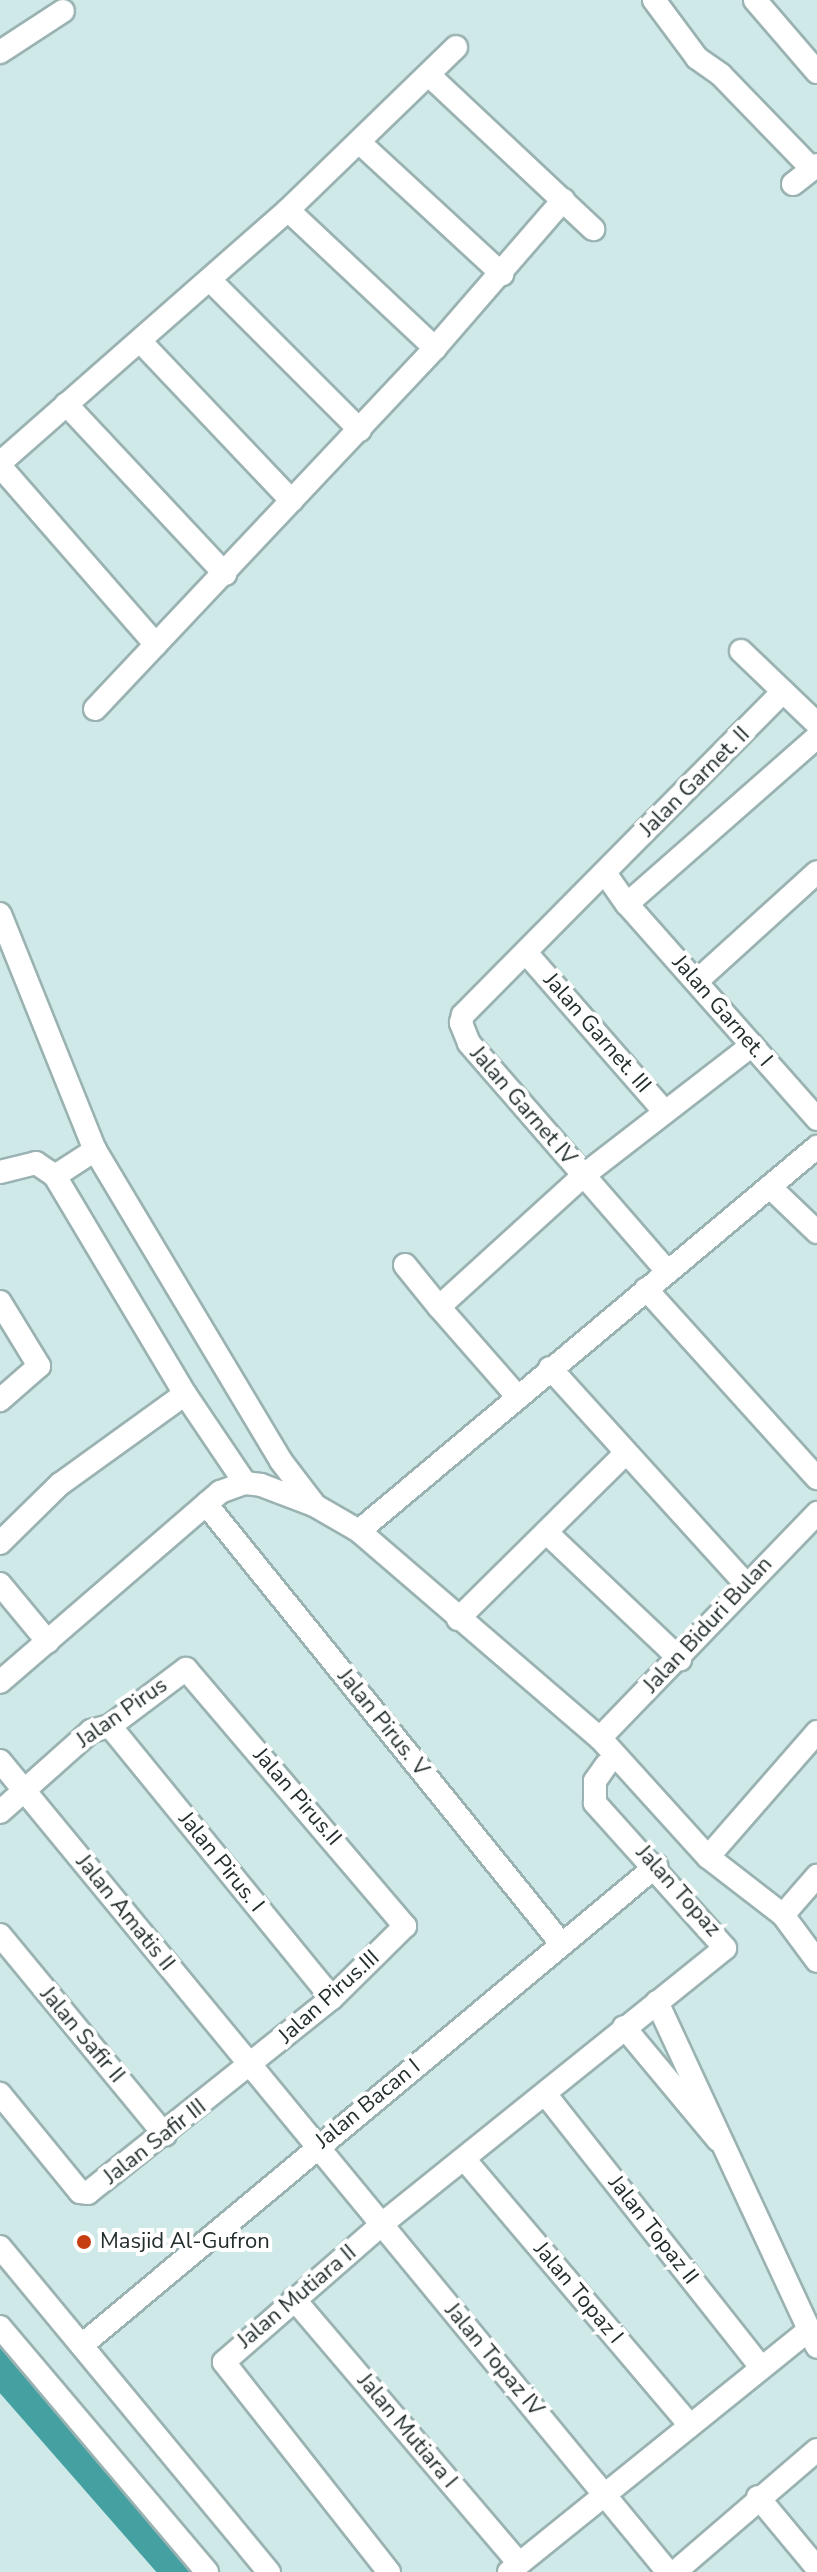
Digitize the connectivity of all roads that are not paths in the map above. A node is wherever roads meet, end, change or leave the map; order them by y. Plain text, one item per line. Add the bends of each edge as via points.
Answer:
1 (654, 0) edge
2 (755, 0) edge
3 (63, 11) dead end
4 (456, 47) dead end
5 (0, 52) edge
6 (817, 72) edge
7 (430, 76) junction
8 (359, 142) junction
9 (814, 167) edge
10 (793, 184) dead end
11 (563, 200) junction
12 (288, 210) junction
13 (593, 229) dead end
14 (502, 274) junction
15 (210, 280) junction
16 (141, 342) junction
17 (435, 348) junction
18 (66, 404) junction
19 (360, 430) junction
20 (0, 465) edge
21 (292, 501) junction
22 (225, 574) junction
23 (156, 645) junction
24 (741, 651) dead end
25 (783, 692) junction
26 (95, 709) dead end
27 (817, 724) edge
28 (817, 737) edge
29 (817, 872) edge
30 (605, 873) junction
31 (627, 904) junction
32 (0, 914) edge
33 (528, 955) junction
34 (697, 981) junction
35 (752, 1045) junction
36 (665, 1112) junction
37 (817, 1119) edge
38 (817, 1147) edge
39 (95, 1150) junction
40 (10, 1168) edge
41 (584, 1175) junction
42 (55, 1176) junction
43 (770, 1187) junction
44 (817, 1232) edge
45 (405, 1265) dead end
46 (667, 1271) junction
47 (646, 1289) junction
48 (0, 1302) edge
49 (439, 1307) junction
50 (550, 1368) junction
51 (185, 1394) junction
52 (517, 1396) junction
53 (0, 1400) edge
54 (626, 1453) junction
55 (817, 1478) edge
56 (245, 1483) junction
57 (206, 1504) junction
58 (314, 1505) junction
59 (817, 1513) edge
60 (359, 1531) junction
61 (546, 1532) junction
62 (0, 1543) edge
63 (0, 1584) edge
64 (746, 1584) junction
65 (458, 1619) junction
66 (48, 1642) junction
67 (680, 1659) junction
68 (186, 1669) joint
69 (0, 1682) edge
70 (110, 1726) junction
71 (817, 1732) edge
72 (606, 1753) junction
73 (0, 1761) edge
74 (25, 1791) junction
75 (0, 1812) edge
76 (708, 1857) junction
77 (656, 1866) junction
78 (817, 1876) edge
79 (783, 1915) junction
80 (405, 1926) joint
81 (0, 1935) edge
82 (560, 1942) junction
83 (817, 1961) edge
84 (332, 1998) junction
85 (657, 2002) junction
86 (624, 2027) junction
87 (251, 2066) junction
88 (0, 2094) edge
89 (546, 2095) junction
90 (165, 2135) junction
91 (719, 2141) junction
92 (317, 2145) junction
93 (465, 2160) junction
94 (382, 2224) junction
95 (0, 2247) edge
96 (294, 2299) junction
97 (0, 2327) edge
98 (813, 2338) edge
99 (82, 2345) junction
100 (760, 2366) junction
101 (690, 2425) junction
102 (817, 2450) edge
103 (605, 2495) junction
104 (758, 2497) junction
105 (514, 2568) edge
106 (817, 2568) edge
107 (207, 2572) edge
108 (269, 2572) edge
109 (389, 2572) edge
110 (668, 2572) edge
111 (675, 2572) edge

1 - 9 street via 697,58
2 - 6 street
3 - 5 street
4 - 7 street
7 - 8 street
7 - 11 street
8 - 12 street
8 - 14 street
9 - 10 street
11 - 13 street
11 - 14 street
12 - 15 street
12 - 17 street
14 - 17 street
15 - 16 street
15 - 19 street
16 - 18 street
16 - 21 street
17 - 19 street
18 - 20 street
18 - 22 street
19 - 21 street
20 - 23 street
21 - 22 street
22 - 23 street
23 - 26 street
24 - 25 street
25 - 27 street
25 - 30 street, Jalan Garnet. II
28 - 31 street
29 - 34 street
30 - 31 street, Jalan Garnet. I
30 - 33 street, Jalan Garnet IV
31 - 34 street, Jalan Garnet. I
32 - 39 street
33 - 36 street, Jalan Garnet. III
33 - 41 street, Jalan Garnet IV via 463,1015 462,1033
34 - 35 street, Jalan Garnet. I
35 - 36 street
35 - 37 street, Jalan Garnet. I
36 - 41 street
38 - 43 street
39 - 42 street
39 - 58 street via 281,1461
40 - 42 street via 36,1163
41 - 46 street, Jalan Garnet IV
41 - 49 street
42 - 51 street
43 - 44 street
43 - 46 street
45 - 49 street
46 - 47 street
47 - 50 street
47 - 55 street
48 - 53 street via 39,1366
49 - 52 street
50 - 52 street
50 - 54 street
51 - 56 street
51 - 62 street via 60,1484
52 - 60 street
54 - 61 street
54 - 64 street
56 - 57 street
56 - 58 street
57 - 66 street
57 - 82 street, Jalan Pirus. V
58 - 60 street
59 - 64 street, Jalan Biduri Bulan
60 - 65 street
61 - 65 street
61 - 67 street
63 - 66 street
64 - 67 street, Jalan Biduri Bulan
65 - 72 street
66 - 69 street
67 - 72 street, Jalan Biduri Bulan
68 - 70 street, Jalan Pirus
68 - 80 street, Jalan Pirus.II
70 - 74 street, Jalan Pirus via 91,1731
70 - 84 street, Jalan Pirus. I
71 - 76 street
72 - 76 street
72 - 77 street, Jalan Topaz via 595,1781 595,1803
73 - 74 street, Jalan Amatis II
74 - 75 street
74 - 87 street, Jalan Amatis II
76 - 79 street
77 - 82 street, Jalan Bacan I
77 - 85 street, Jalan Topaz via 725,1948
78 - 79 street
79 - 83 street
80 - 84 street, Jalan Pirus.III
81 - 90 street, Jalan Safir II
82 - 92 street, Jalan Bacan I
84 - 87 street, Jalan Pirus.III
85 - 86 street, Jalan Topaz
85 - 91 street via 715,2119
86 - 89 street, Jalan Topaz
86 - 91 street
87 - 90 street, Jalan Safir III
87 - 92 street
88 - 90 street, Jalan Safir III via 80,2192 89,2192
89 - 93 street, Jalan Topaz
89 - 100 street, Jalan Topaz II
91 - 98 street
92 - 94 street
92 - 99 street, Jalan Bacan I
93 - 94 street, Jalan Topaz
93 - 101 street, Jalan Topaz I
94 - 96 street, Jalan Mutiara II
94 - 103 street, Jalan Topaz IV
95 - 99 street
96 - 105 street, Jalan Mutiara I
96 - 109 street, Jalan Mutiara II via 227,2356 225,2368
97 - 107 street
98 - 100 street
99 - 108 street
100 - 101 street
101 - 103 street
102 - 104 street
103 - 105 street
103 - 110 street, Jalan Topaz IV
104 - 106 street
104 - 111 street

